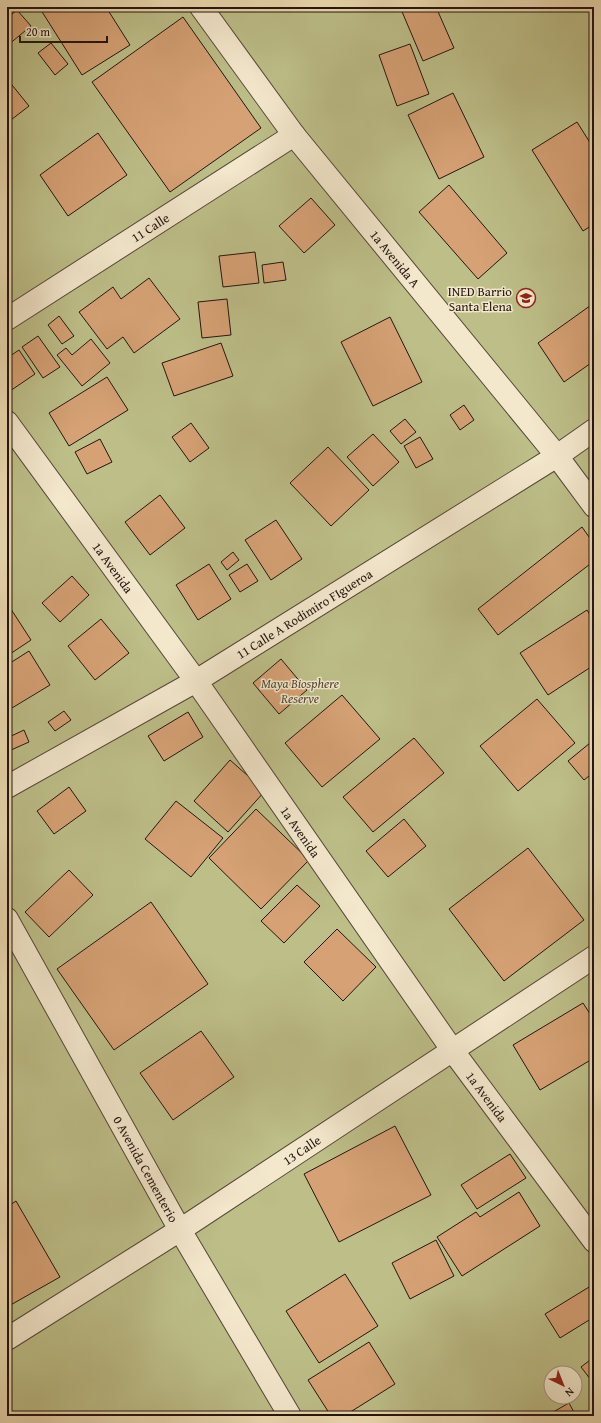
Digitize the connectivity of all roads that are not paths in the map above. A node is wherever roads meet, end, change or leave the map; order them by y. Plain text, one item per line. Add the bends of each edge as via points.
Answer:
1 (201, 7) edge
2 (294, 135) junction
3 (7, 319) edge
4 (7, 422) edge
5 (594, 430) edge
6 (557, 456) junction
7 (594, 506) edge
8 (196, 681) junction
9 (7, 787) edge
10 (7, 919) edge
11 (594, 957) edge
12 (453, 1051) junction
13 (180, 1230) junction
14 (594, 1241) edge
15 (7, 1339) edge
16 (290, 1416) edge

1 - 2 street, 1a Avenida A
2 - 3 street, 11 Calle
2 - 6 street, 1a Avenida A
4 - 8 street, 1a Avenida
5 - 6 street, 11 Calle A Rodimiro FIgueroa
6 - 7 street, 1a Avenida A
6 - 8 street, 11 Calle A Rodimiro FIgueroa
8 - 9 street, 11 Calle A Rodimiro FIgueroa
8 - 12 street, 1a Avenida
10 - 13 street, 0 Avenida Cementerio
11 - 12 street, 13 Calle
12 - 13 street, 13 Calle
12 - 14 street, 1a Avenida
13 - 15 street, 13 Calle
13 - 16 street, 0 Avenida Cementerio

